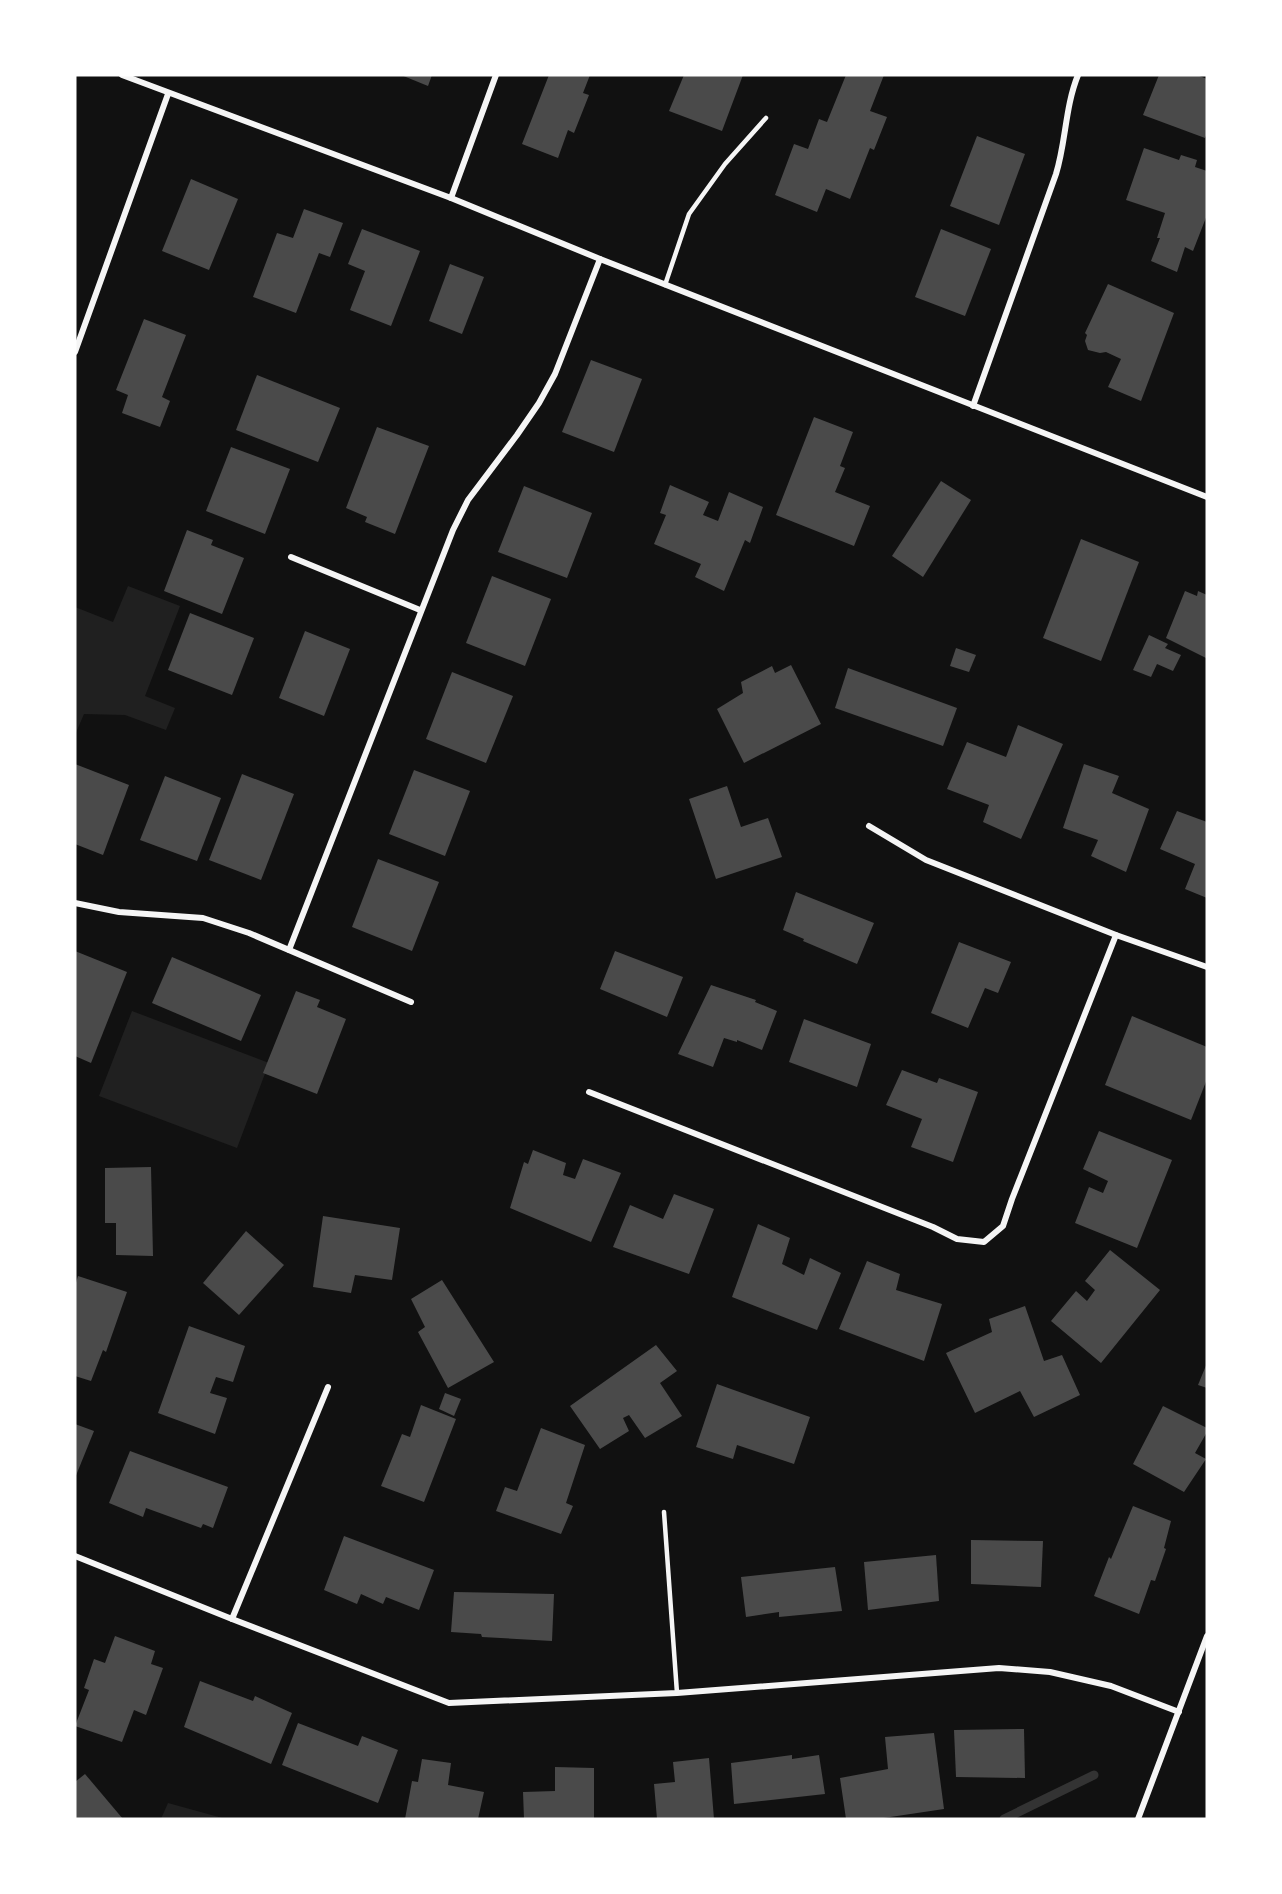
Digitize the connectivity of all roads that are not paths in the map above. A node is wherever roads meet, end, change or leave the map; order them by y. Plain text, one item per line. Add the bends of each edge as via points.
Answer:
1 (122, 75) edge
2 (496, 75) edge
3 (1078, 75) edge
4 (168, 94) junction
5 (766, 118) dead end
6 (451, 198) junction
7 (600, 260) junction
8 (665, 285) junction
9 (75, 352) edge
10 (973, 406) junction
11 (1207, 497) edge
12 (291, 557) dead end
13 (420, 610) junction
14 (869, 826) dead end
15 (75, 903) edge
16 (1116, 935) junction
17 (289, 950) junction
18 (1207, 967) edge
19 (411, 1002) dead end
20 (589, 1092) dead end
21 (328, 1387) dead end
22 (664, 1512) dead end
23 (75, 1556) edge
24 (232, 1619) junction
25 (1207, 1636) edge
26 (677, 1693) junction
27 (1179, 1712) junction
28 (1138, 1819) edge

1 - 4 street
2 - 6 street
3 - 10 street via 1068,106 1056,174
4 - 6 street
4 - 9 street
5 - 8 lane via 725,164 690,214
6 - 7 street
7 - 8 street
7 - 13 street via 555,374 517,435 468,500
8 - 10 street
10 - 11 street
12 - 13 street
13 - 17 street
14 - 16 street via 926,860
15 - 17 street via 119,912 203,918
16 - 18 street
16 - 20 street via 1003,1226 984,1242 957,1239
17 - 19 street
21 - 24 street
22 - 26 lane
23 - 24 street
24 - 26 street via 449,1702
25 - 27 street
26 - 27 street via 999,1668 1050,1672 1111,1686
27 - 28 street

